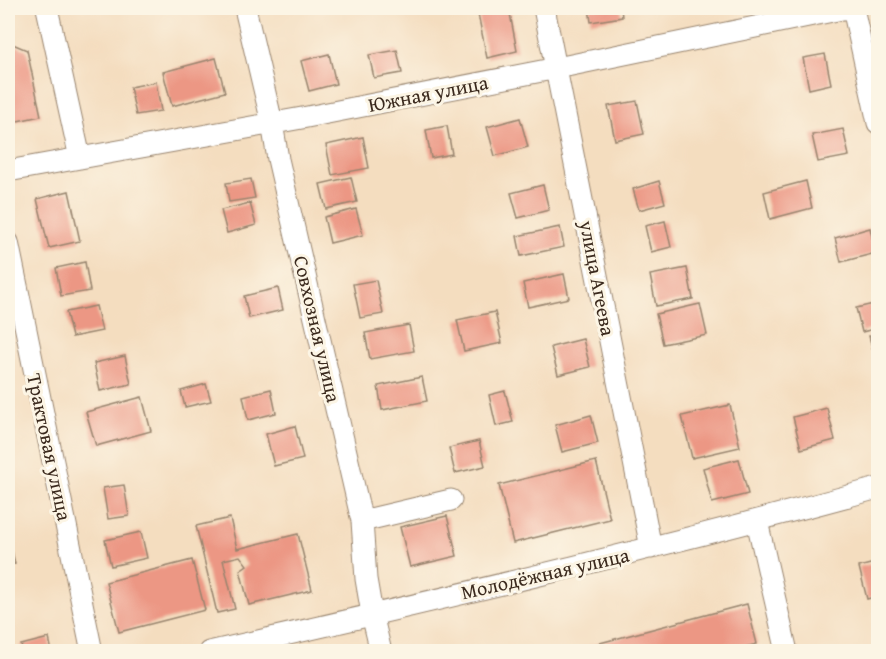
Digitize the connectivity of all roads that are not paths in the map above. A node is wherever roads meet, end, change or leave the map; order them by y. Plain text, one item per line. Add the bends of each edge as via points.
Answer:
1 (47, 8) edge
2 (245, 8) edge
3 (544, 8) edge
4 (847, 8) edge
5 (853, 8) edge
6 (557, 68) junction
7 (272, 123) junction
8 (879, 123) edge
9 (80, 158) junction
10 (8, 171) edge
11 (8, 242) edge
12 (879, 488) edge
13 (451, 500) dead end
14 (362, 521) junction
15 (758, 521) junction
16 (651, 548) junction
17 (372, 614) junction
18 (92, 651) edge
19 (209, 651) edge
20 (381, 651) edge
21 (788, 651) edge

1 - 9 street
2 - 7 street, Совхозная улица
3 - 6 street, улица Агеева
4 - 6 street, Южная улица
5 - 8 street
6 - 7 street, Южная улица
6 - 16 street, улица Агеева
7 - 9 street, Южная улица
7 - 14 street, Совхозная улица
9 - 10 street, Южная улица
11 - 18 street, Трактовая улица
12 - 15 street, Молодёжная улица
13 - 14 street
14 - 17 street, Совхозная улица
15 - 16 street, Молодёжная улица
15 - 21 street
16 - 17 street, Молодёжная улица
17 - 19 street, Молодёжная улица
17 - 20 street, Совхозная улица

